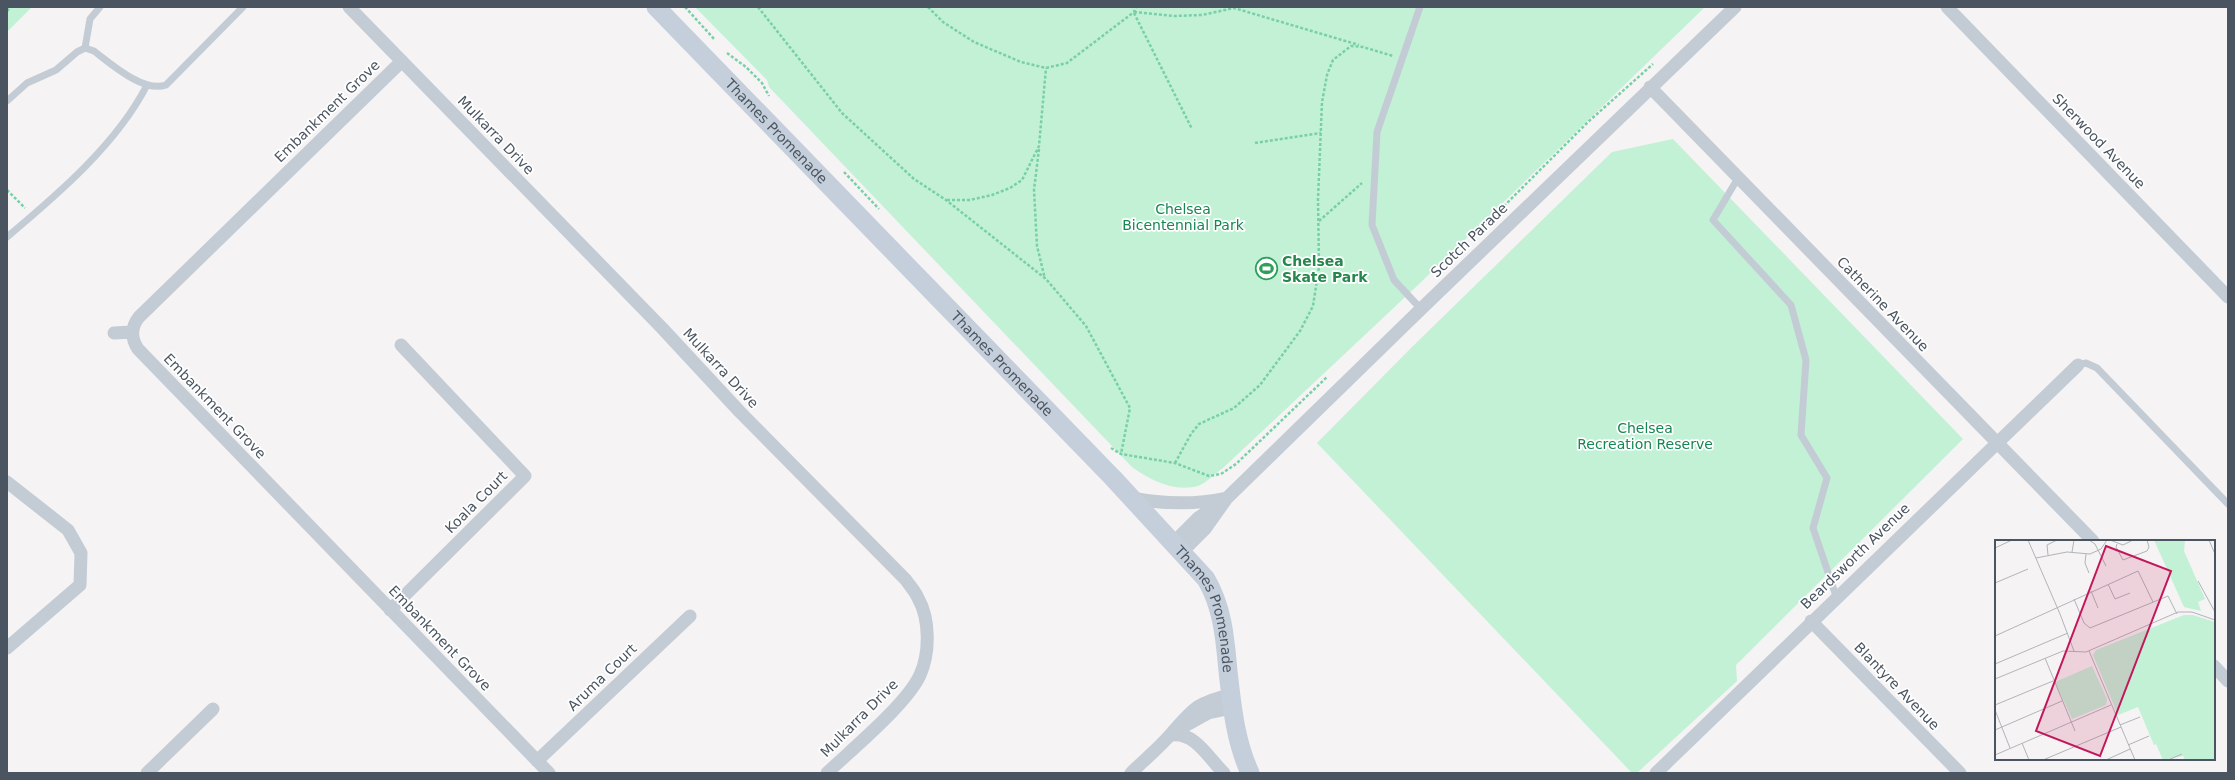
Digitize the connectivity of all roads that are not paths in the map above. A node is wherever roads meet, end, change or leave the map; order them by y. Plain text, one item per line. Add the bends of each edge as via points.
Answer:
1 (100, 7) edge
2 (243, 7) edge
3 (349, 7) edge
4 (656, 7) edge
5 (1420, 7) edge
6 (1735, 7) edge
7 (1947, 7) edge
8 (85, 48) junction
9 (402, 61) junction
10 (147, 86) junction
11 (1650, 87) junction
12 (7, 101) edge
13 (1738, 178) junction
14 (7, 237) edge
15 (2228, 297) edge
16 (1421, 309) junction
17 (132, 332) junction
18 (114, 333) dead end
19 (401, 345) dead end
20 (2078, 365) joint
21 (1996, 444) junction
22 (7, 482) edge
23 (1131, 498) junction
24 (1227, 498) junction
25 (2228, 504) edge
26 (2092, 540) edge
27 (1178, 547) junction
28 (1836, 596) junction
29 (390, 610) junction
30 (690, 616) dead end
31 (1811, 620) junction
32 (7, 648) edge
33 (2215, 667) edge
34 (2228, 681) edge
35 (1231, 701) junction
36 (213, 709) dead end
37 (1171, 734) junction
38 (537, 761) junction
39 (147, 773) edge
40 (549, 773) edge
41 (827, 773) edge
42 (1131, 773) edge
43 (1224, 773) edge
44 (1250, 773) edge
45 (1656, 773) edge
46 (1960, 773) edge

1 - 8 lane via 90,19
2 - 10 lane via 168,83 159,87
3 - 9 street, Mulkarra Drive
4 - 23 main road, Thames Promenade
5 - 16 lane via 1377,132 1372,225 1394,280
6 - 11 street, Scotch Parade
7 - 15 street, Sherwood Avenue
8 - 10 lane via 94,51
8 - 12 lane via 56,70 27,83
9 - 17 street, Embankment Grove via 139,317
9 - 41 street, Mulkarra Drive via 662,328 740,412 906,580 918,598 927,621 926,649 920,675 902,702
10 - 14 lane via 122,126 87,164
11 - 13 street, Catherine Avenue
11 - 16 street, Scotch Parade
13 - 21 street, Catherine Avenue
13 - 28 lane via 1713,220 1791,306 1806,360 1801,435 1826,478 1813,528
16 - 24 street, Scotch Parade
17 - 18 street
17 - 29 street, Embankment Grove via 138,350
19 - 29 street, Koala Court via 525,476
20 - 21 street, Beardsworth Avenue
20 - 25 lane via 2086,363 2097,368
21 - 26 street, Catherine Avenue
21 - 28 street, Beardsworth Avenue
22 - 32 street via 68,530 81,553 80,585
23 - 24 street via 1172,503 1201,503
23 - 27 main road, Thames Promenade
24 - 27 street, Scotch Parade via 1198,518
27 - 35 main road, Thames Promenade via 1206,579 1219,607 1224,627
28 - 31 street, Beardsworth Avenue
29 - 38 street, Embankment Grove
30 - 38 street, Aruma Court
31 - 45 street, Beardsworth Avenue
31 - 46 street, Blantyre Avenue
33 - 34 street
35 - 37 street via 1210,700 1194,708
35 - 44 main road, Thames Promenade via 1238,742
36 - 39 street
37 - 42 street
37 - 43 street via 1194,741
38 - 40 street, Embankment Grove

